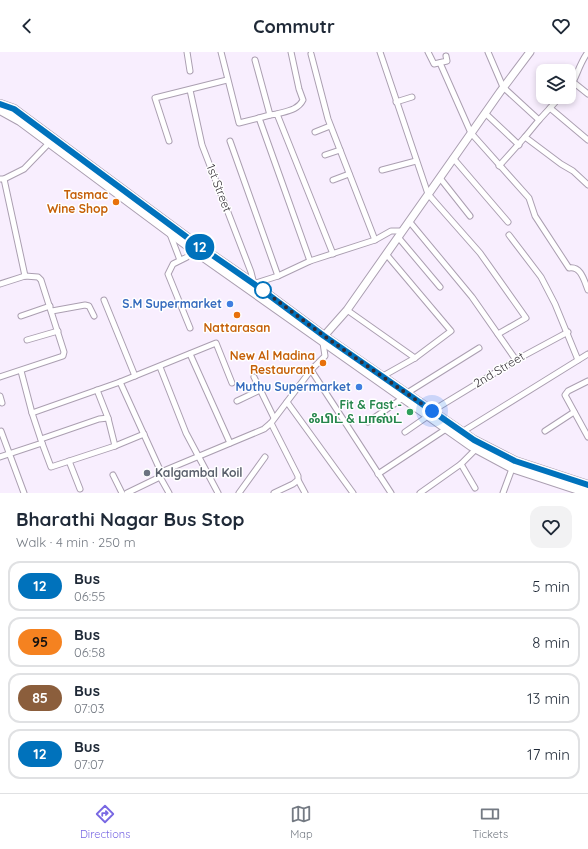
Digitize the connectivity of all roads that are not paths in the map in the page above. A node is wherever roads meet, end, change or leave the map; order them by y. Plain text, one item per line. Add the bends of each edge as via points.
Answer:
1 (187, 52) edge
2 (221, 52) edge
3 (291, 52) edge
4 (380, 52) edge
5 (428, 52) edge
6 (488, 52) edge
7 (530, 52) edge
8 (588, 52) edge
9 (310, 54) dead end
10 (446, 56) dead end
11 (586, 59) edge
12 (255, 60) dead end
13 (440, 63) junction
14 (190, 71) dead end
15 (576, 76) edge
16 (227, 80) junction
17 (576, 84) edge
18 (503, 87) junction
19 (190, 90) junction
20 (588, 94) edge
21 (412, 97) dead end
22 (396, 102) junction
23 (0, 104) edge
24 (554, 104) edge
25 (550, 108) junction
26 (0, 110) edge
27 (485, 113) junction
28 (277, 114) junction
29 (270, 115) junction
30 (259, 118) junction
31 (540, 120) junction
32 (330, 126) junction
33 (315, 132) dead end
34 (470, 133) junction
35 (525, 137) junction
36 (588, 140) edge
37 (51, 141) junction
38 (169, 141) dead end
39 (230, 141) dead end
40 (519, 145) junction
41 (340, 150) junction
42 (325, 155) dead end
43 (453, 158) junction
44 (416, 161) junction
45 (499, 166) junction
46 (382, 170) dead end
47 (349, 174) junction
48 (440, 178) junction
49 (2, 179) edge
50 (333, 180) dead end
51 (588, 185) edge
52 (428, 194) junction
53 (470, 216) dead end
54 (409, 221) junction
55 (508, 222) dead end
56 (170, 233) junction
57 (400, 234) junction
58 (509, 235) dead end
59 (375, 240) junction
60 (192, 249) junction
61 (333, 254) junction
62 (386, 254) junction
63 (180, 260) junction
64 (310, 261) junction
65 (25, 276) junction
66 (278, 276) junction
67 (0, 284) edge
68 (252, 287) junction
69 (440, 287) dead end
70 (588, 290) edge
71 (104, 300) dead end
72 (51, 309) junction
73 (347, 310) junction
74 (21, 316) dead end
75 (94, 316) dead end
76 (190, 328) dead end
77 (58, 331) junction
78 (568, 332) junction
79 (498, 334) junction
80 (324, 339) junction
81 (28, 340) dead end
82 (479, 348) dead end
83 (190, 354) junction
84 (588, 354) edge
85 (415, 358) junction
86 (516, 360) junction
87 (578, 360) junction
88 (160, 367) junction
89 (311, 370) junction
90 (21, 371) junction
91 (135, 376) junction
92 (383, 376) junction
93 (0, 377) edge
94 (254, 377) dead end
95 (588, 381) edge
96 (120, 382) junction
97 (232, 383) dead end
98 (97, 390) junction
99 (260, 390) junction
100 (405, 395) junction
101 (0, 396) edge
102 (237, 400) dead end
103 (287, 402) junction
104 (2, 403) dead end
105 (574, 412) junction
106 (32, 413) junction
107 (430, 413) junction
108 (108, 418) junction
109 (273, 420) junction
110 (368, 422) dead end
111 (446, 428) junction
112 (1, 431) dead end
113 (545, 431) dead end
114 (405, 432) dead end
115 (462, 432) junction
116 (144, 434) junction
117 (588, 437) edge
118 (42, 441) junction
119 (230, 443) junction
120 (115, 446) junction
121 (476, 449) junction
122 (9, 453) junction
123 (0, 456) edge
124 (199, 456) junction
125 (265, 458) dead end
126 (69, 461) junction
127 (460, 464) junction
128 (514, 465) junction
129 (161, 474) junction
130 (378, 474) junction
131 (113, 475) dead end
132 (298, 480) junction
133 (588, 485) edge
134 (475, 488) dead end
135 (80, 489) dead end
136 (24, 493) edge
137 (122, 493) edge
138 (127, 493) edge
139 (169, 493) edge
140 (218, 493) edge
141 (239, 493) edge
142 (274, 493) edge
143 (305, 493) edge
144 (354, 493) edge
145 (391, 493) edge
146 (420, 493) edge
147 (503, 493) edge
148 (588, 493) edge

1 - 14 street
2 - 16 street
3 - 28 street via 303,100 297,108
4 - 22 street
5 - 13 street via 432,63
6 - 18 street
7 - 18 street
8 - 11 street
9 - 32 street
10 - 13 street via 447,61
11 - 15 street
12 - 29 street
13 - 34 street
16 - 19 street
16 - 30 street via 239,123
17 - 20 street
18 - 27 street
18 - 31 street
19 - 38 street via 155,98
19 - 68 street, 1st Street via 202,145 251,272
21 - 22 street
22 - 44 street
23 - 37 main road via 14,109
24 - 25 street
25 - 31 street
25 - 36 street
26 - 37 main road
27 - 34 street
27 - 40 street
28 - 29 street
28 - 61 street
29 - 30 street
30 - 64 street
31 - 35 street
32 - 33 street
32 - 41 street
34 - 43 street
34 - 45 street
35 - 40 street
35 - 51 street via 573,171
37 - 49 street via 24,169
37 - 56 main road
37 - 68 main road
39 - 66 street
40 - 45 street
41 - 42 street
41 - 47 street
43 - 48 street
43 - 55 street
44 - 46 street
44 - 52 street
45 - 70 street via 529,198 532,211 569,268 578,269
47 - 50 street
47 - 59 street
48 - 52 street
48 - 53 street
49 - 65 street
52 - 54 street
52 - 79 street via 480,253 526,318
54 - 57 street
54 - 79 street via 472,297
56 - 60 main road
56 - 63 street
57 - 59 street via 391,231
57 - 62 street
57 - 69 street
58 - 78 street via 541,277
59 - 61 street
60 - 63 street via 187,257
60 - 68 main road
61 - 64 street
62 - 73 street
62 - 85 street via 452,331
63 - 76 street via 173,264 168,274
64 - 66 street
65 - 67 street
65 - 72 street via 38,277 41,280
66 - 68 street
68 - 80 main road
71 - 91 street
72 - 74 street
72 - 75 street via 84,305 89,306
72 - 77 street
73 - 80 street
73 - 85 street
77 - 81 street
77 - 90 street via 63,356
78 - 86 street, 2nd Street
78 - 87 street
79 - 86 street
80 - 89 street via 325,356
80 - 92 main road
80 - 100 main road
82 - 100 street
83 - 88 street
83 - 97 street via 216,343
83 - 119 street
84 - 87 street
85 - 92 street
86 - 107 street, 2nd Street
87 - 115 street
88 - 91 street
88 - 124 street via 186,433
89 - 103 street
89 - 130 street
90 - 93 street
90 - 106 street
91 - 96 street
92 - 100 main road
94 - 99 street
95 - 105 street via 565,395
96 - 98 street
96 - 116 street
98 - 106 street
98 - 108 street
99 - 102 street
99 - 109 street
100 - 107 main road
100 - 110 street
101 - 104 street
103 - 109 street
103 - 144 street
105 - 113 street
105 - 117 street
106 - 118 street
107 - 111 main road
107 - 114 street, 2nd Street
107 - 115 main road
108 - 118 street via 99,419
108 - 120 street
109 - 119 street via 264,429
109 - 132 street via 297,472
111 - 121 main road
111 - 130 street
112 - 122 street
115 - 128 main road
116 - 120 street
116 - 129 street
118 - 122 street
118 - 126 street via 51,467
119 - 124 street
120 - 126 street
121 - 127 street
121 - 128 main road
122 - 123 street
122 - 136 street
124 - 129 street
124 - 140 street
125 - 141 street
126 - 135 street
127 - 134 street
127 - 146 street
128 - 133 main road
128 - 147 street
128 - 148 main road
129 - 138 street
129 - 139 street
130 - 145 street
131 - 137 street
132 - 142 street
132 - 143 street

